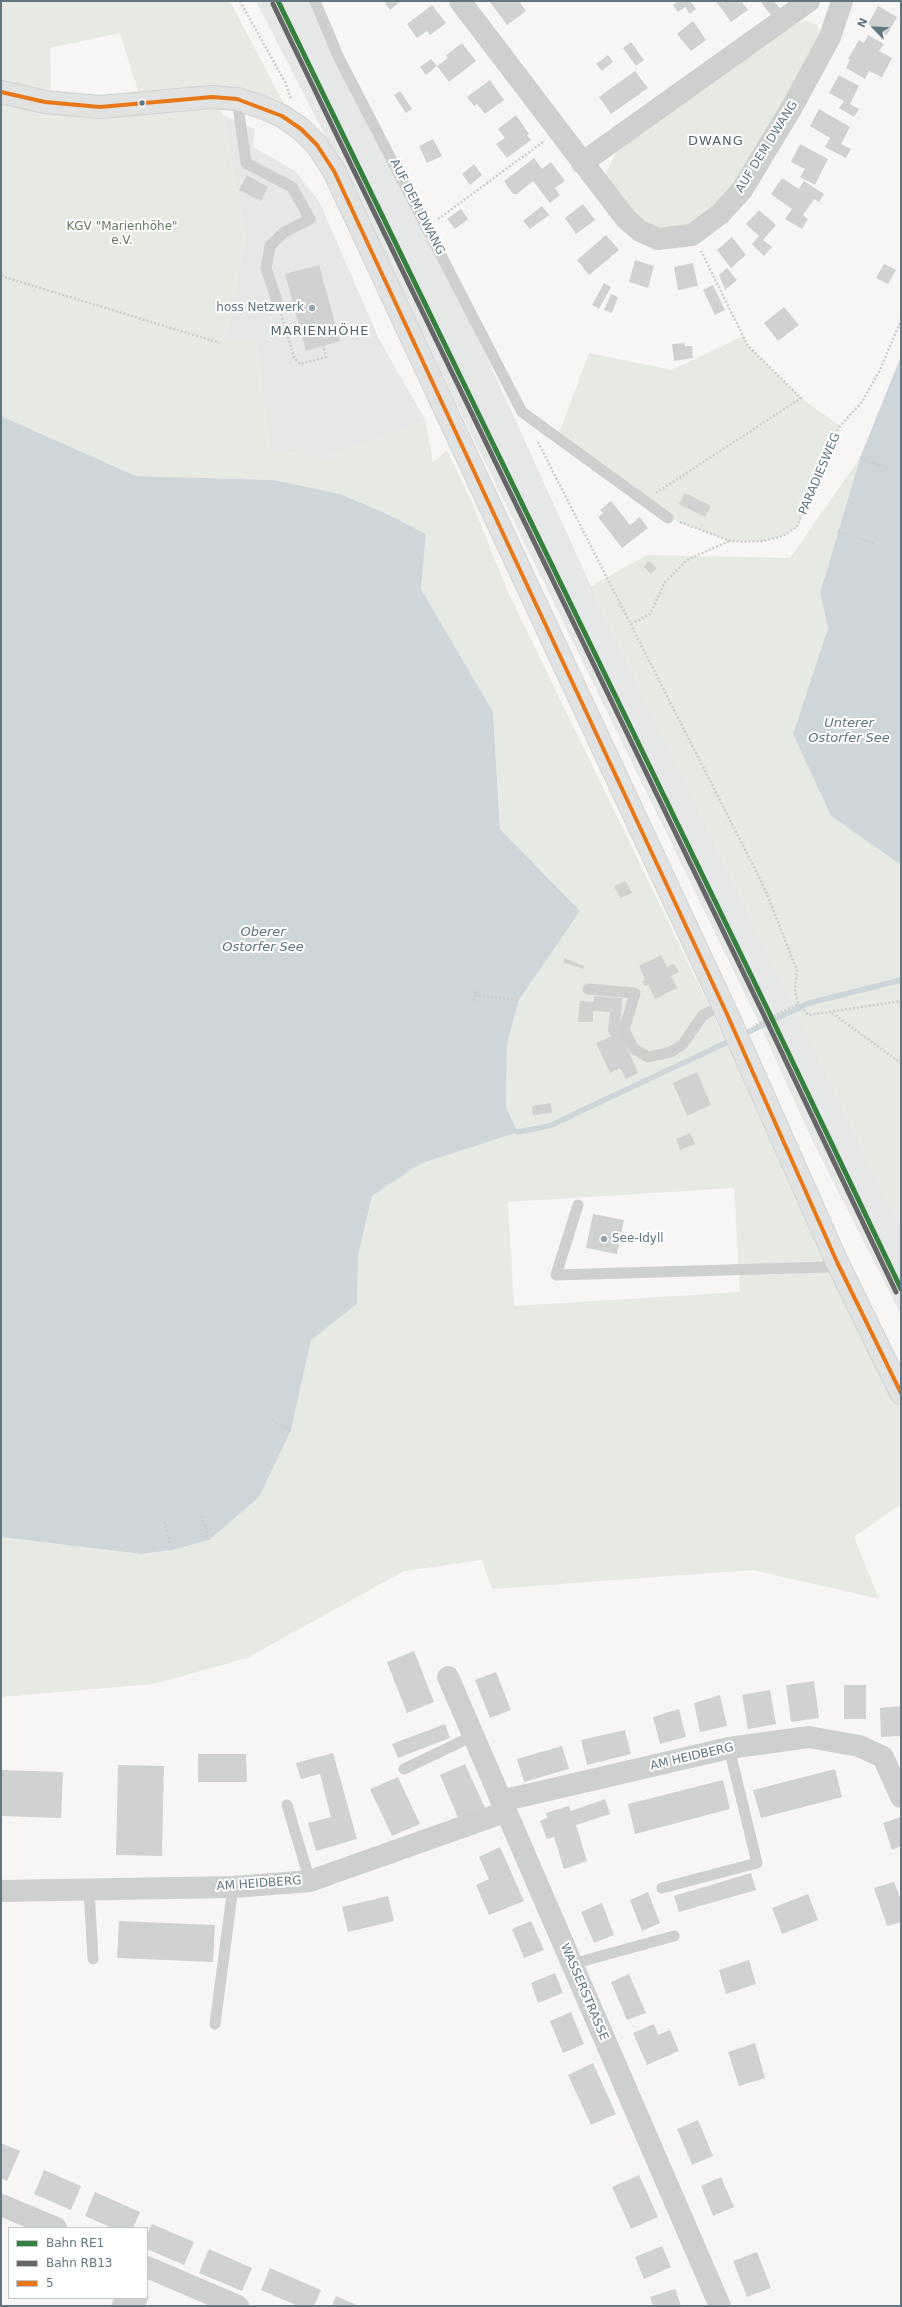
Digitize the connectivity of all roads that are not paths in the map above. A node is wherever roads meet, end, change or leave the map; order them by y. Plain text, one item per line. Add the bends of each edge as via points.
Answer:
1 (315, 1) edge
2 (460, 1) edge
3 (767, 1) edge
4 (809, 1) edge
5 (842, 1) edge
6 (781, 19) junction
7 (1, 92) edge
8 (237, 99) junction
9 (582, 163) junction
10 (277, 301) road end
11 (668, 518) road end
12 (588, 989) dead end
13 (725, 1011) junction
14 (578, 1205) dead end
15 (837, 1262) junction
16 (901, 1393) edge
17 (448, 1677) dead end
18 (473, 1736) junction
19 (729, 1748) junction
20 (404, 1769) dead end
21 (901, 1797) edge
22 (287, 1805) dead end
23 (503, 1807) junction
24 (310, 1881) junction
25 (233, 1887) junction
26 (662, 1888) dead end
27 (89, 1890) junction
28 (1, 1891) edge
29 (674, 1936) dead end
30 (93, 1959) dead end
31 (572, 1964) junction
32 (215, 2024) dead end
33 (1, 2204) edge
34 (54, 2227) edge
35 (148, 2267) edge
36 (238, 2306) edge
37 (720, 2306) edge

1 - 11 lane, AUF DEM DWANG via 340,58 522,412
2 - 9 street
3 - 6 lane
4 - 6 street
5 - 9 street, AUF DEM DWANG via 830,37 742,190 720,214 692,235 658,239 640,231 626,219
6 - 9 street
7 - 8 street via 45,102 100,107 212,97
8 - 10 lane via 246,163 292,187 310,219 283,233 270,246 266,268
8 - 13 street via 282,116 301,129 317,146 334,171
12 - 13 lane via 635,993 624,1030 634,1049 648,1057 671,1052 683,1044 703,1015
13 - 15 street
14 - 15 lane via 556,1275 827,1267
15 - 16 street
17 - 18 street, WASSERSTRASSE
18 - 20 lane
18 - 23 street, WASSERSTRASSE
19 - 21 street, AM HEIDBERG via 809,1737 859,1746 883,1757
19 - 23 street, AM HEIDBERG
19 - 26 lane via 757,1863
22 - 24 lane
23 - 24 street, AM HEIDBERG
23 - 31 street, WASSERSTRASSE
24 - 25 street, AM HEIDBERG
25 - 27 street, AM HEIDBERG
25 - 32 lane
27 - 28 street, AM HEIDBERG
27 - 30 lane
29 - 31 lane
31 - 37 street, WASSERSTRASSE
33 - 34 street
35 - 36 street

